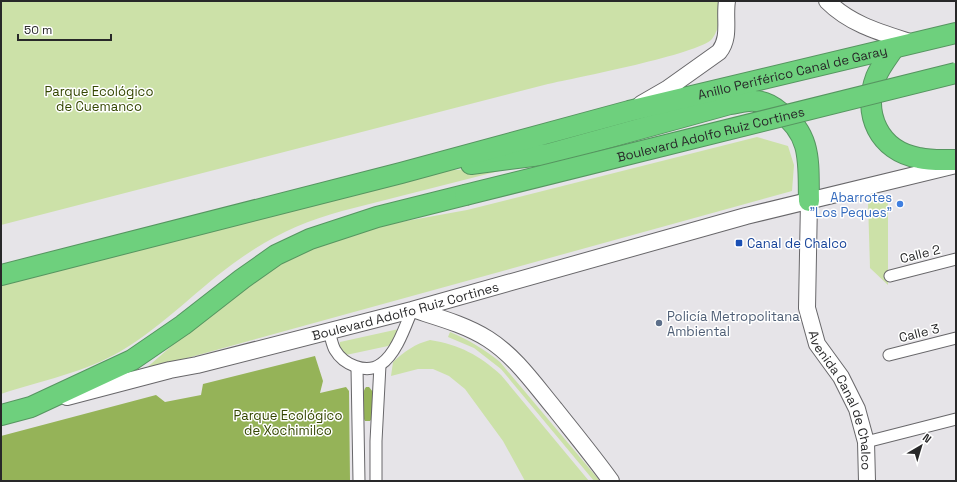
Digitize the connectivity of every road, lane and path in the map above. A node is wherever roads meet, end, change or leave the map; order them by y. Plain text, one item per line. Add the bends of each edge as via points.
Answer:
1 (727, 1) edge
2 (827, 1) edge
3 (956, 33) edge
4 (913, 43) junction
5 (894, 48) junction
6 (956, 74) edge
7 (629, 111) junction
8 (956, 160) edge
9 (956, 165) edge
10 (401, 173) junction
11 (809, 201) junction
12 (956, 259) edge
13 (1, 275) edge
14 (890, 276) dead end
15 (414, 310) junction
16 (329, 332) junction
17 (956, 338) edge
18 (889, 355) dead end
19 (380, 365) junction
20 (357, 368) junction
21 (31, 407) junction
22 (1, 415) edge
23 (956, 419) edge
24 (359, 441) junction
25 (376, 441) junction
26 (866, 442) junction
27 (359, 481) edge
28 (376, 481) edge
29 (611, 481) edge
30 (867, 481) edge

1 - 7 main road via 726,37 719,52 667,89
2 - 4 main road via 852,21
3 - 4 highway, Anillo Periférico Canal de Garay
4 - 5 highway, Anillo Periférico Canal de Garay
5 - 7 highway, Anillo Periférico Canal de Garay
5 - 8 highway via 877,76 872,92 870,108 875,125 885,140 900,151 919,158
6 - 21 highway, Boulevard Adolfo Ruiz Cortines, bridge via 377,217 310,239 276,255 242,278 183,325 132,360
7 - 10 highway
9 - 11 main road
10 - 11 highway via 549,154 730,104 755,101 771,105 790,119 802,136 808,155
10 - 13 highway
11 - 15 main road, Boulevard Adolfo Ruiz Cortines via 739,218
11 - 26 main road, Avenida Canal de Chalco via 807,308 817,344 842,377 857,409
12 - 14 street, Calle 2
15 - 16 main road, Boulevard Adolfo Ruiz Cortines
15 - 19 street via 396,345
15 - 29 main road via 458,324 503,350 538,389
16 - 20 street via 335,350
16 - 21 main road, Boulevard Adolfo Ruiz Cortines
17 - 18 street, Calle 3
19 - 20 street via 368,369
19 - 25 street
20 - 24 street
21 - 22 highway, Boulevard Adolfo Ruiz Cortines
23 - 26 street
24 - 25 street
24 - 27 street
25 - 28 street
26 - 30 main road, Avenida Canal de Chalco

